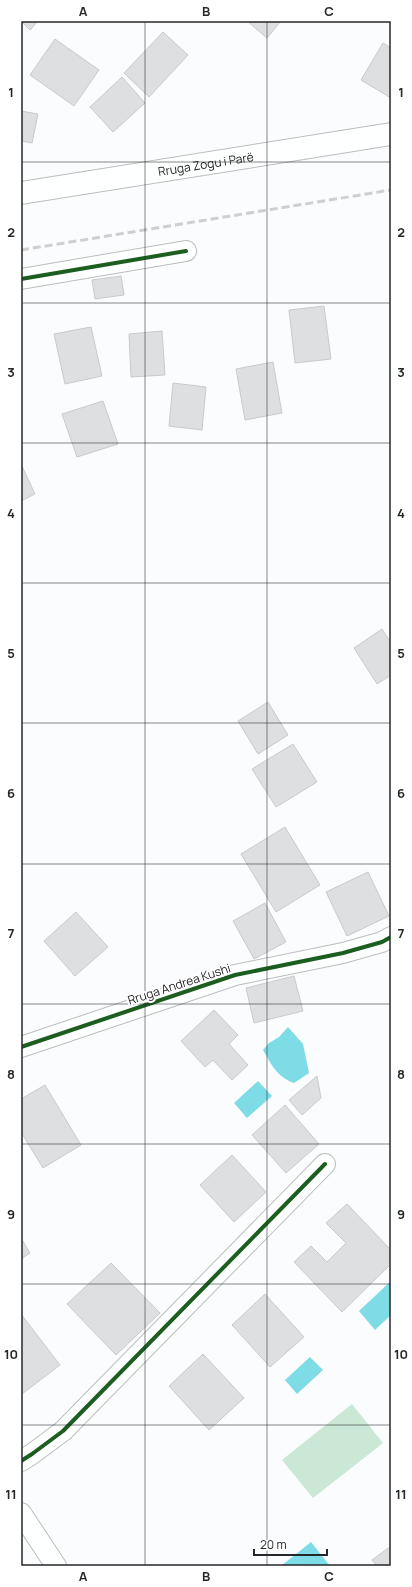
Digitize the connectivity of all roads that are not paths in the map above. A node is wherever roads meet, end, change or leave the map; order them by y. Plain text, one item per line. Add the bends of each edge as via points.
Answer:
1 (391, 134) edge
2 (21, 193) edge
3 (186, 251) dead end
4 (21, 279) edge
5 (391, 937) edge
6 (21, 1047) edge
7 (325, 1164) dead end
8 (21, 1461) edge
9 (21, 1513) edge
10 (56, 1566) edge

1 - 2 main road, Rruga Zogu i Parë
3 - 4 street
5 - 6 street, Rruga Andrea Kushi via 344,953 235,975
7 - 8 street via 62,1431
9 - 10 street

